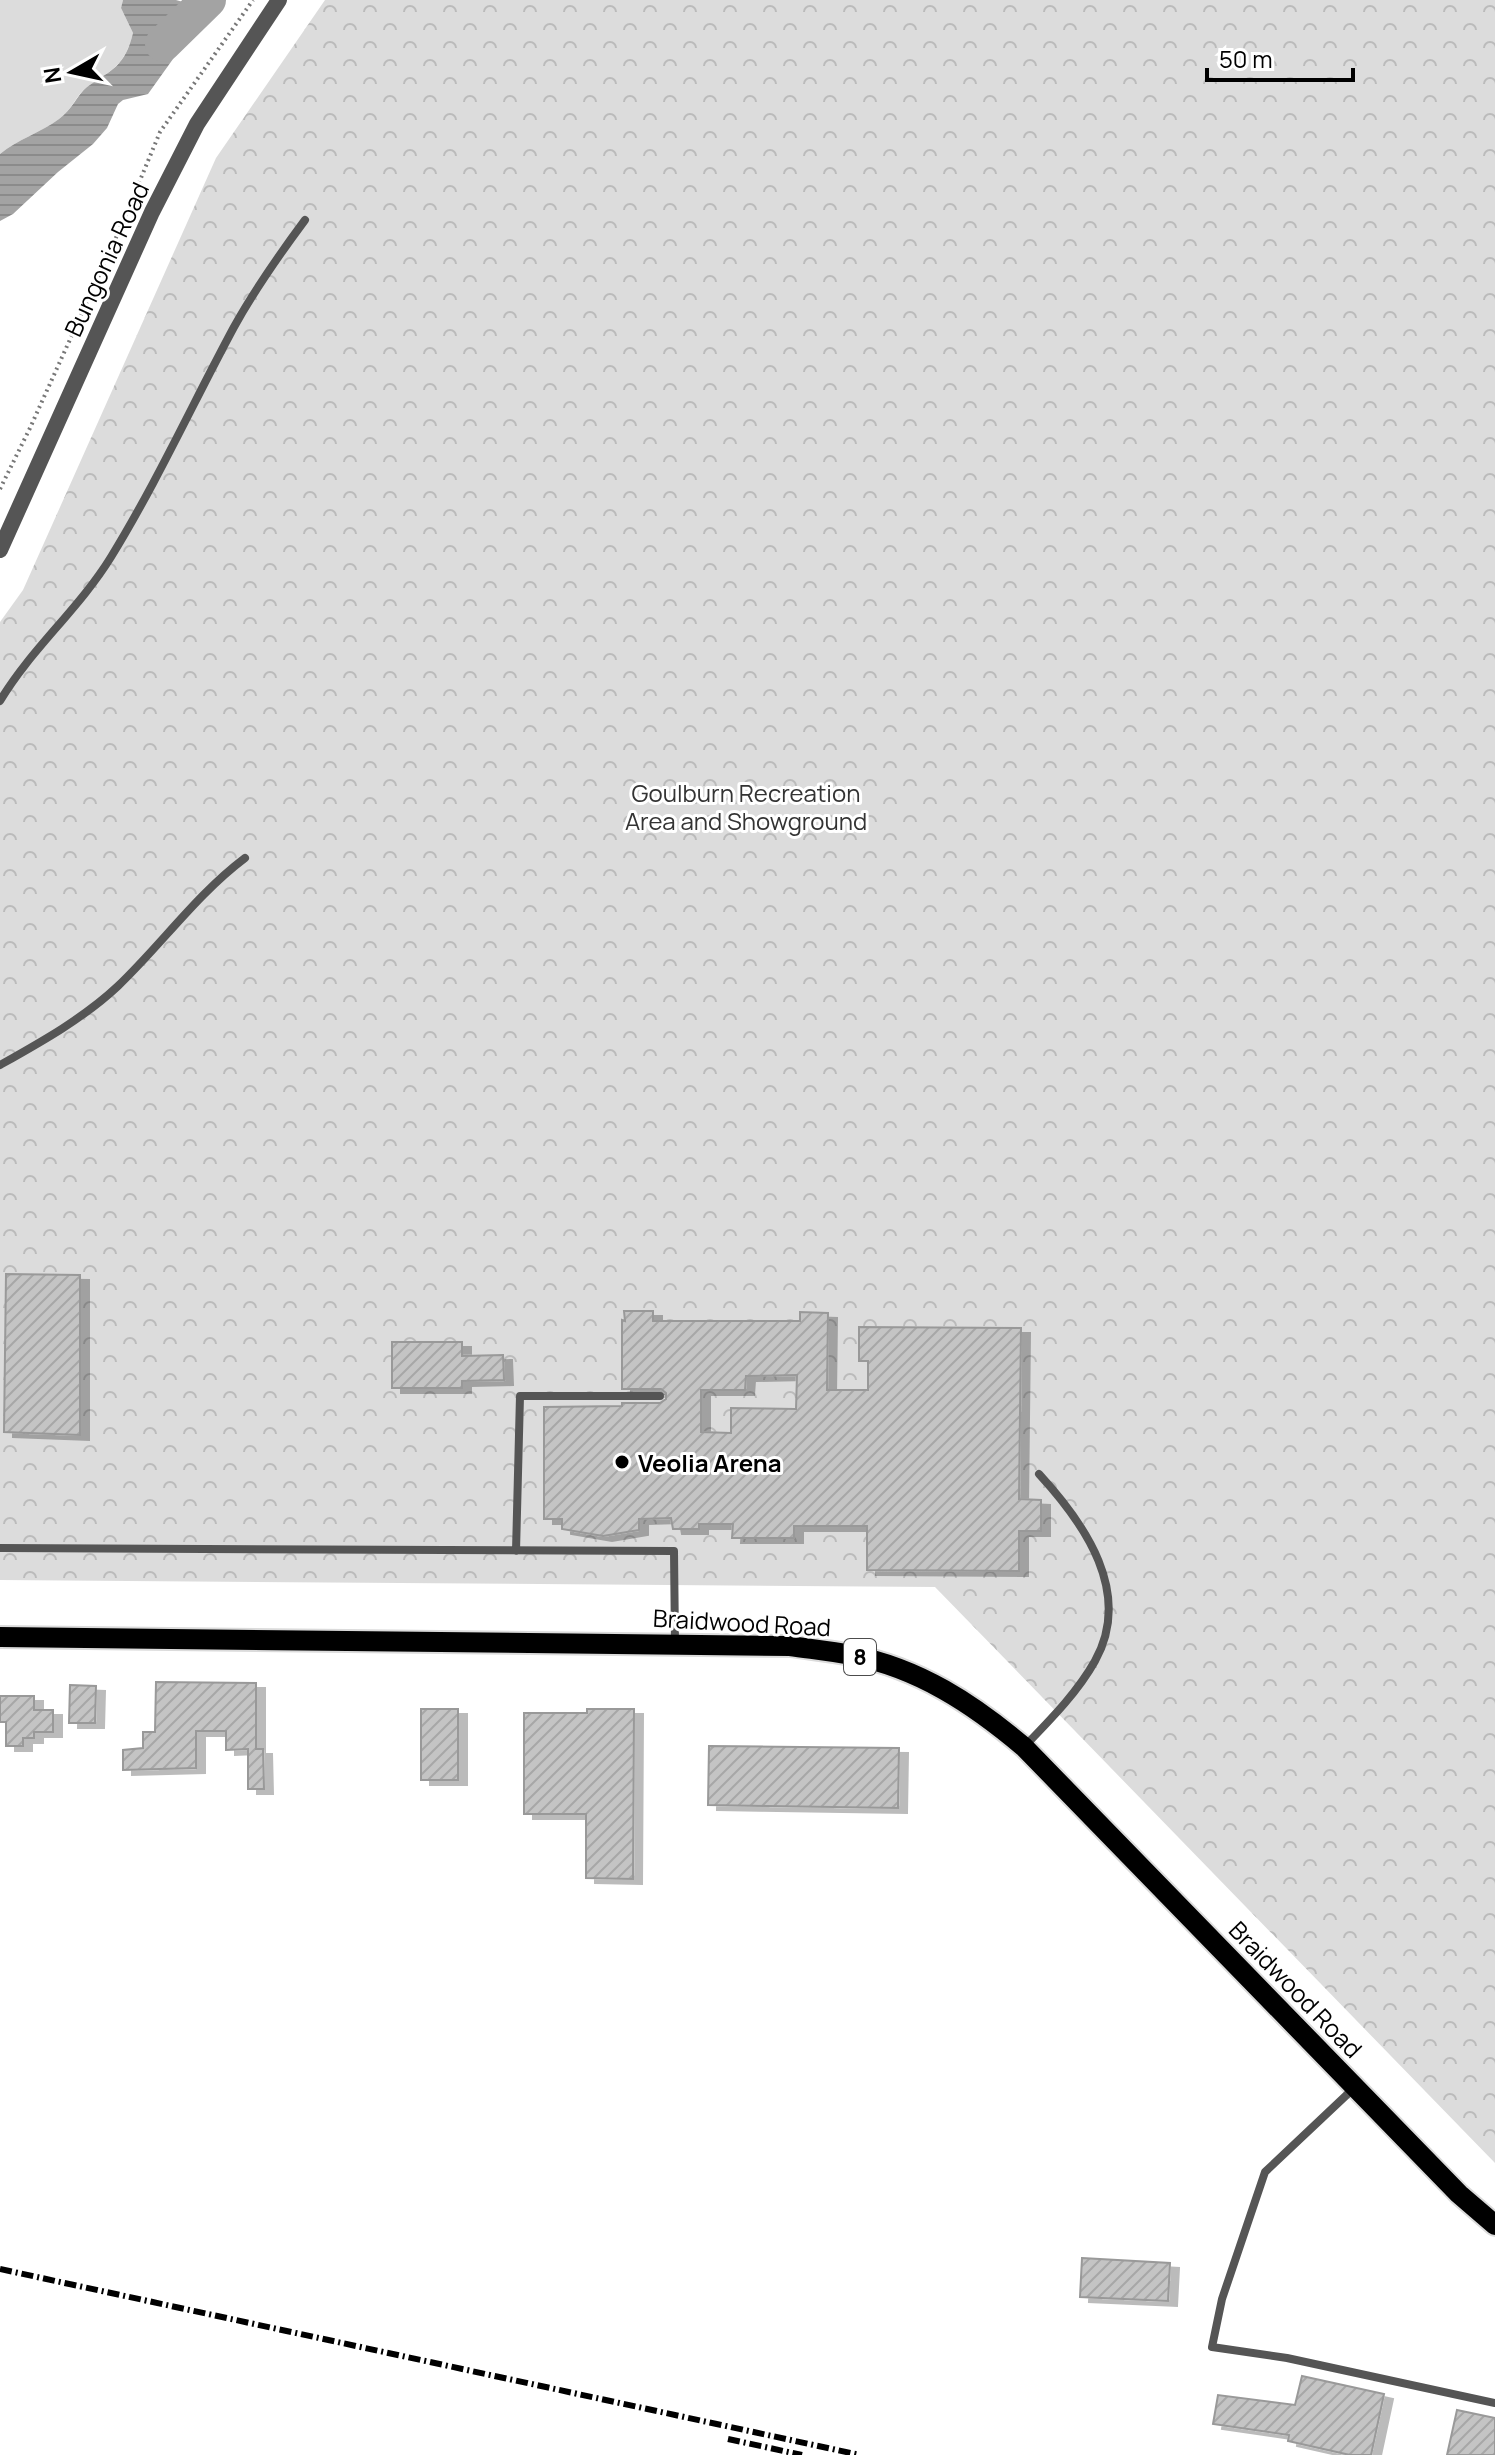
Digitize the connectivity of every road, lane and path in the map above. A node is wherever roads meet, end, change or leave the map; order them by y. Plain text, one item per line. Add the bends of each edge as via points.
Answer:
1 (279, 0) edge
2 (305, 220) dead end
3 (0, 550) edge
4 (0, 701) edge
5 (245, 858) dead end
6 (0, 1065) edge
7 (660, 1396) dead end
8 (1039, 1474) dead end
9 (0, 1548) edge
10 (516, 1551) junction
11 (0, 1637) edge
12 (675, 1643) junction
13 (1024, 1747) junction
14 (1355, 2087) junction
15 (1495, 2225) edge
16 (1495, 2403) edge

1 - 3 street, Bungonia Road via 190,137
2 - 4 lane via 234,326 146,500 108,562
5 - 6 lane via 201,896 115,989
7 - 10 lane via 520,1396
8 - 13 lane via 1099,1559 1110,1611 1095,1661
9 - 10 lane
10 - 12 lane via 674,1551
11 - 12 main road, Braidwood Road / 8
12 - 13 main road, Braidwood Road / 8 via 790,1646 903,1669 985,1714
13 - 14 main road, Braidwood Road / 8
14 - 15 main road, Braidwood Road / 8
14 - 16 lane via 1265,2172 1222,2299 1212,2347

